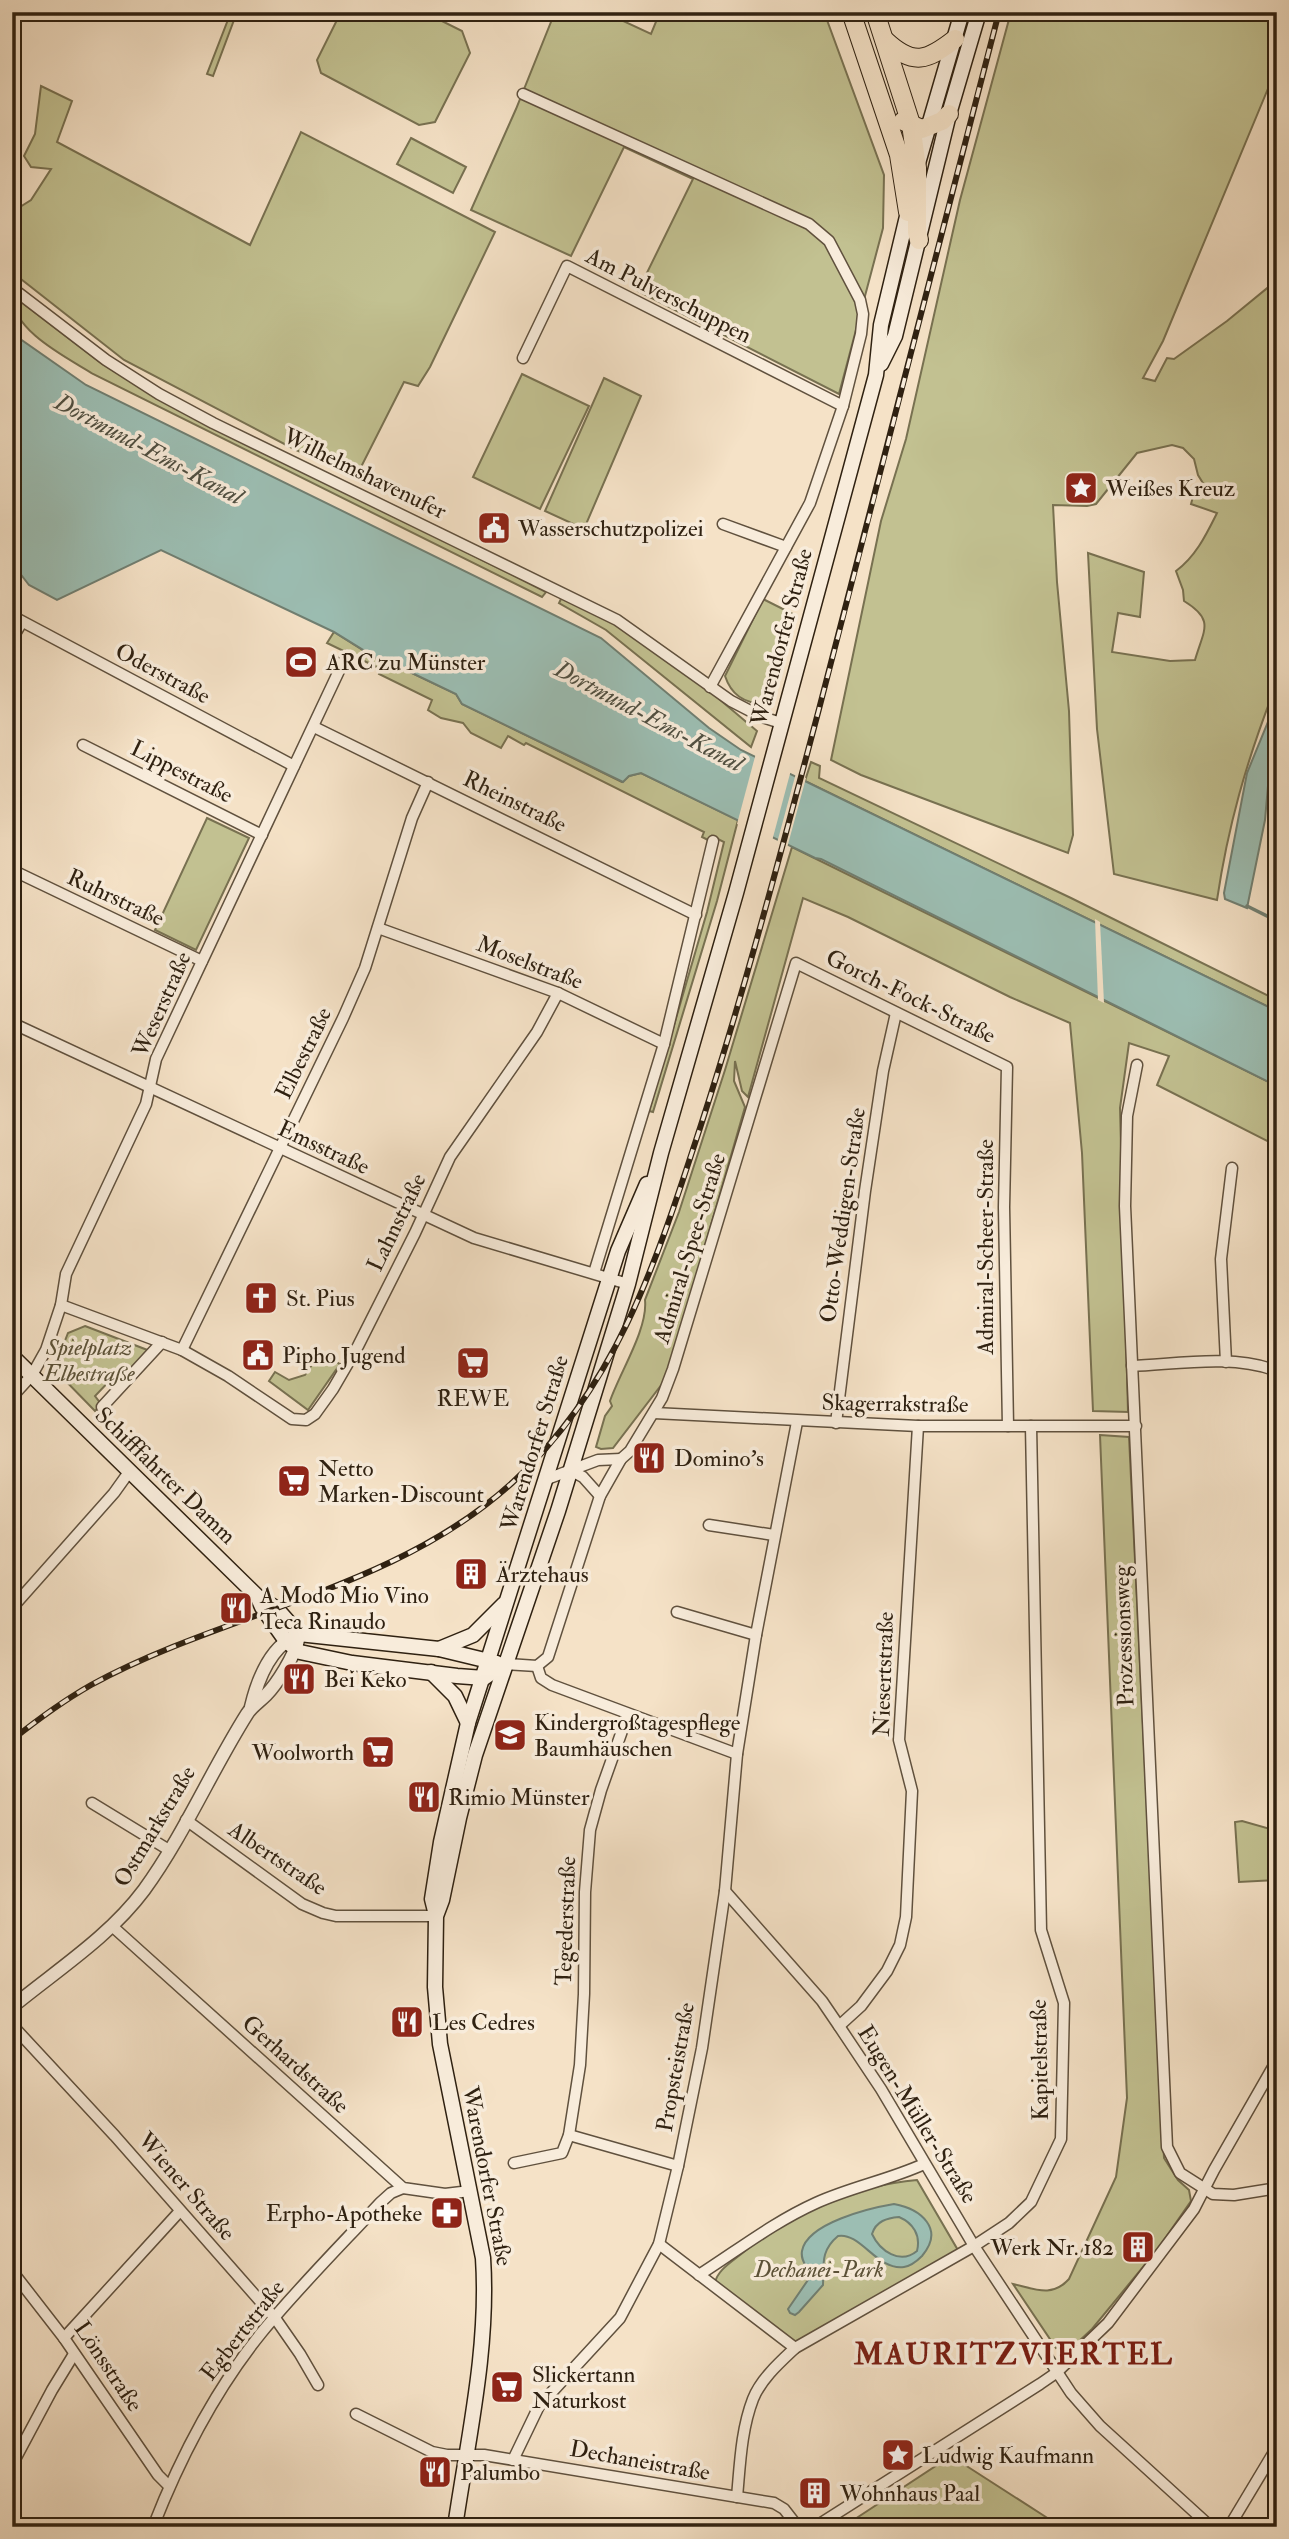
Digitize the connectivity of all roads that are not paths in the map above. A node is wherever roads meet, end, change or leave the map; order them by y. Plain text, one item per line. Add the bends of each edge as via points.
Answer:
1 (851, 12) edge
2 (873, 12) edge
3 (962, 12) edge
4 (979, 12) edge
5 (858, 33) junction
6 (955, 39) junction
7 (884, 40) junction
8 (523, 94) dead end
9 (886, 113) junction
10 (949, 114) junction
11 (911, 124) junction
12 (929, 127) junction
13 (917, 168) junction
14 (908, 212) junction
15 (919, 240) junction
16 (12, 288) edge
17 (523, 358) dead end
18 (876, 375) junction
19 (843, 406) junction
20 (723, 524) dead end
21 (786, 547) junction
22 (17, 619) edge
23 (12, 639) edge
24 (346, 656) dead end
25 (710, 687) junction
26 (781, 723) junction
27 (314, 727) junction
28 (83, 745) dead end
29 (294, 766) junction
30 (428, 782) junction
31 (262, 835) junction
32 (713, 841) dead end
33 (12, 870) edge
34 (696, 915) junction
35 (378, 928) junction
36 (202, 961) junction
37 (796, 963) joint
38 (558, 993) junction
39 (896, 1013) junction
40 (12, 1023) edge
41 (664, 1044) junction
42 (1137, 1065) dead end
43 (1007, 1067) joint
44 (150, 1087) junction
45 (279, 1149) junction
46 (660, 1153) junction
47 (1232, 1168) dead end
48 (423, 1217) junction
49 (594, 1273) junction
50 (609, 1278) junction
51 (628, 1284) junction
52 (61, 1305) junction
53 (162, 1342) junction
54 (182, 1350) junction
55 (12, 1356) edge
56 (1226, 1362) junction
57 (1132, 1366) junction
58 (1277, 1371) edge
59 (32, 1375) junction
60 (12, 1397) edge
61 (103, 1407) dead end
62 (654, 1413) junction
63 (797, 1422) junction
64 (836, 1423) junction
65 (918, 1426) junction
66 (1008, 1426) junction
67 (1031, 1426) junction
68 (1136, 1426) junction
69 (621, 1459) junction
70 (570, 1471) junction
71 (130, 1472) junction
72 (547, 1479) junction
73 (600, 1496) junction
74 (709, 1525) dead end
75 (774, 1535) junction
76 (508, 1600) junction
77 (12, 1608) edge
78 (677, 1612) dead end
79 (756, 1636) junction
80 (294, 1642) junction
81 (439, 1649) junction
82 (489, 1662) junction
83 (506, 1664) junction
84 (537, 1666) junction
85 (431, 1672) junction
86 (484, 1678) junction
87 (628, 1714) junction
88 (468, 1723) junction
89 (737, 1754) junction
90 (92, 1803) dead end
91 (186, 1820) junction
92 (169, 1850) junction
93 (725, 1891) junction
94 (436, 1916) junction
95 (112, 1926) junction
96 (12, 2007) edge
97 (12, 2025) edge
98 (839, 2026) junction
99 (1277, 2060) edge
100 (569, 2135) junction
101 (514, 2163) dead end
102 (924, 2164) junction
103 (678, 2166) junction
104 (403, 2188) junction
105 (1277, 2188) edge
106 (1204, 2190) junction
107 (470, 2191) junction
108 (180, 2211) junction
109 (659, 2244) junction
110 (974, 2246) junction
111 (12, 2271) edge
112 (699, 2274) junction
113 (275, 2318) junction
114 (64, 2338) junction
115 (795, 2348) junction
116 (74, 2354) junction
117 (1056, 2373) junction
118 (318, 2385) dead end
119 (356, 2414) dead end
120 (1277, 2447) edge
121 (466, 2454) junction
122 (513, 2460) junction
123 (12, 2465) edge
124 (169, 2486) junction
125 (737, 2497) junction
126 (153, 2527) edge
127 (455, 2527) edge
128 (798, 2527) edge
129 (816, 2527) edge
130 (1210, 2527) edge
131 (1229, 2527) edge

1 - 5 highway
2 - 5 highway
2 - 7 highway
3 - 6 main road, Warendorfer Straße
4 - 10 main road, Warendorfer Straße
5 - 9 highway
6 - 7 highway via 936,52 914,58 901,55
6 - 12 main road, Warendorfer Straße
7 - 11 highway
8 - 19 street, Warendorfer Straße via 808,224 829,241 863,314
9 - 11 highway
9 - 14 highway via 899,155
10 - 12 highway
10 - 15 main road, Warendorfer Straße
11 - 12 highway
11 - 13 highway
12 - 13 main road, Warendorfer Straße
13 - 14 main road, Warendorfer Straße
13 - 15 highway
14 - 18 main road, Warendorfer Straße via 881,325
15 - 18 main road, Warendorfer Straße via 895,336
16 - 25 street, Wilhelmshavenufer via 159,394 617,620
17 - 19 street, Am Pulverschuppen via 567,266
18 - 26 main road, Warendorfer Straße
19 - 21 street, Warendorfer Straße via 810,503
20 - 21 street, Warendorfer Straße
21 - 25 street, Warendorfer Straße
22 - 23 street
22 - 29 street, Oderstraße
24 - 27 street, Weserstraße
25 - 26 street, Wilhelmshavenufer via 762,718
26 - 46 main road, Warendorfer Straße
27 - 29 street, Weserstraße
27 - 30 street, Rheinstraße
28 - 31 street, Lippestraße
29 - 31 street, Weserstraße
30 - 34 street, Rheinstraße
30 - 35 street, Elbestraße
31 - 36 street, Weserstraße
32 - 34 street
33 - 36 street, Ruhrstraße
34 - 41 street
35 - 38 street, Moselstraße
35 - 45 street, Elbestraße via 343,1018
36 - 44 street, Weserstraße via 156,1059
37 - 39 street, Gorch-Fock-Straße
37 - 62 street, Admiral-Spee-Straße via 673,1369
38 - 41 street, Moselstraße
38 - 48 street, Lahnstraße via 537,1032 450,1157
39 - 43 street, Gorch-Fock-Straße
39 - 64 street, Otto-Weddigen-Straße via 867,1178
40 - 44 street, Emsstraße
41 - 49 street
42 - 57 street, Prozessionsweg via 1126,1116
43 - 66 street, Admiral-Scheer-Straße
44 - 45 street, Emsstraße
44 - 52 street, Weserstraße via 137,1125 69,1266
45 - 48 street, Emsstraße
45 - 54 street, Elbestraße
46 - 50 main road, Warendorfer Straße
46 - 51 main road, Warendorfer Straße
47 - 56 street via 1221,1259
48 - 49 street, Emsstraße via 474,1238
48 - 54 street, Lahnstraße via 345,1370 306,1420 292,1419
49 - 50 street, Emsstraße
50 - 51 street, Emsstraße
50 - 72 main road, Warendorfer Straße
51 - 70 main road, Warendorfer Straße
52 - 53 street
52 - 59 street, Weserstraße
53 - 54 street
53 - 61 street
55 - 59 main road, Schifffahrter Damm
56 - 57 street
56 - 58 street
57 - 68 street, Prozessionsweg
59 - 60 street, Weserstraße
59 - 71 main road, Schifffahrter Damm
62 - 63 street, Skagerrakstraße
62 - 69 street, Admiral-Spee-Straße
63 - 64 street, Skagerrakstraße
63 - 75 street, Propsteistraße
64 - 65 street, Skagerrakstraße
65 - 66 street, Skagerrakstraße
65 - 98 street, Niesertstraße via 899,1740 912,1791 905,1917 900,1945 887,1971
66 - 67 street, Skagerrakstraße
67 - 68 street, Skagerrakstraße
67 - 110 street, Kapitelstraße via 1041,1930 1064,2003 1061,2139 1031,2202
68 - 106 street, Prozessionsweg via 1167,2147 1180,2173
69 - 70 street via 598,1460
69 - 73 street
70 - 72 street
70 - 73 street, Warendorfer Straße via 583,1477
70 - 83 main road, Warendorfer Straße
71 - 77 street
71 - 80 main road, Schifffahrter Damm via 258,1597
72 - 76 main road, Warendorfer Straße
73 - 84 street via 548,1657
74 - 75 street
75 - 79 street, Propsteistraße
76 - 81 main road via 473,1635
76 - 82 main road, Warendorfer Straße
78 - 79 street
79 - 89 street, Propsteistraße
80 - 81 main road
80 - 85 main road via 352,1663
80 - 91 street, Ostmarkstraße via 268,1693 251,1707
81 - 82 main road
82 - 83 main road
82 - 86 main road, Warendorfer Straße
83 - 84 street
83 - 86 main road
83 - 94 main road, Warendorfer Straße via 475,1755
84 - 87 street via 541,1678 552,1685
85 - 86 main road
85 - 88 main road via 455,1696
86 - 88 main road, Warendorfer Straße
87 - 89 street
87 - 100 street, Tegederstraße via 590,1830 580,2065
88 - 94 main road, Warendorfer Straße via 441,1842 432,1899
89 - 93 street, Propsteistraße
90 - 92 street
91 - 92 street, Ostmarkstraße
91 - 94 street, Albertstraße via 294,1899 323,1913
92 - 95 street, Ostmarkstraße
93 - 98 street, Eugen-Müller-Straße
93 - 103 street, Propsteistraße via 702,2048
94 - 107 main road, Warendorfer Straße via 440,2044
95 - 96 street, Ostmarkstraße
95 - 104 street, Gerhardstraße
97 - 108 street, Wiener Straße
98 - 102 street, Eugen-Müller-Straße
99 - 106 street
100 - 101 street via 562,2153
100 - 103 street
102 - 110 street, Eugen-Müller-Straße
102 - 112 street via 792,2214
103 - 109 street, Propsteistraße
104 - 107 street via 445,2194
104 - 113 street, Egbertstraße via 380,2202
105 - 106 street via 1221,2196
106 - 117 street via 1195,2210 1116,2315
107 - 121 main road, Warendorfer Straße via 483,2258 485,2308
108 - 113 street, Wiener Straße
108 - 114 street
109 - 112 street
109 - 122 street, Propsteistraße via 620,2318 539,2406
110 - 115 street, Kapitelstraße
110 - 117 street, Eugen-Müller-Straße
111 - 114 street, Lönsstraße
112 - 115 street
113 - 118 street, Wiener Straße
113 - 124 street, Egbertstraße via 213,2401
114 - 116 street, Lönsstraße
115 - 125 street, Kapitelstraße via 753,2398
116 - 123 street
116 - 124 street, Lönsstraße
117 - 129 street
117 - 130 street, Eugen-Müller-Straße via 1100,2426
119 - 121 street via 432,2452
120 - 131 street
121 - 122 street, Dechaneistraße
121 - 127 main road, Warendorfer Straße
122 - 125 street, Dechaneistraße
124 - 126 street, Egbertstraße
125 - 128 street, Dechaneistraße via 774,2503

